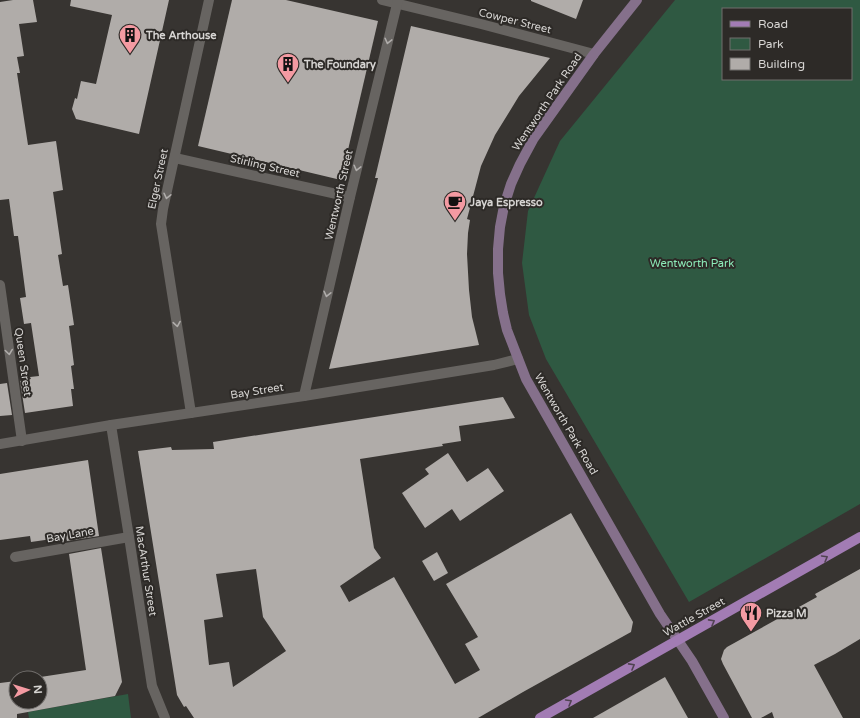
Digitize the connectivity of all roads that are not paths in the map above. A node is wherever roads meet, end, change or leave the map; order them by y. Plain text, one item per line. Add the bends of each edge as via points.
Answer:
1 (209, 0) edge
2 (382, 0) edge
3 (637, 0) edge
4 (397, 2) edge
5 (594, 54) junction
6 (175, 158) junction
7 (350, 197) junction
8 (0, 286) edge
9 (518, 359) junction
10 (304, 396) junction
11 (191, 413) junction
12 (111, 425) junction
13 (22, 441) junction
14 (0, 444) edge
15 (129, 537) junction
16 (860, 538) edge
17 (15, 557) dead end
18 (677, 640) junction
19 (164, 718) edge
20 (540, 718) edge
21 (724, 718) edge

1 - 6 street, Elger Street
2 - 4 street, Cowper Street
3 - 5 street, Wentworth Park Road
4 - 5 street, Cowper Street
4 -> 7 street, Wentworth Street
5 - 9 street, Wentworth Park Road via 534,138 511,184 504,206 498,249 498,273 503,313
6 - 7 street, Stirling Street
6 -> 11 street, Elger Street via 162,224
7 -> 10 street, Wentworth Street
8 -> 13 street, Queen Street
9 - 10 street, Bay Street
9 - 18 street, Wentworth Park Road via 535,396
10 - 11 street, Bay Street
11 - 12 street, Bay Street
12 - 13 street, Bay Street
12 - 15 street, MacArthur Street
13 - 14 street, Bay Street
15 - 17 street, Bay Lane
15 - 19 street, MacArthur Street via 152,686
18 -> 16 main road, Wattle Street
20 -> 18 main road, Wattle Street
18 - 21 street, Wentworth Park Road via 692,661

